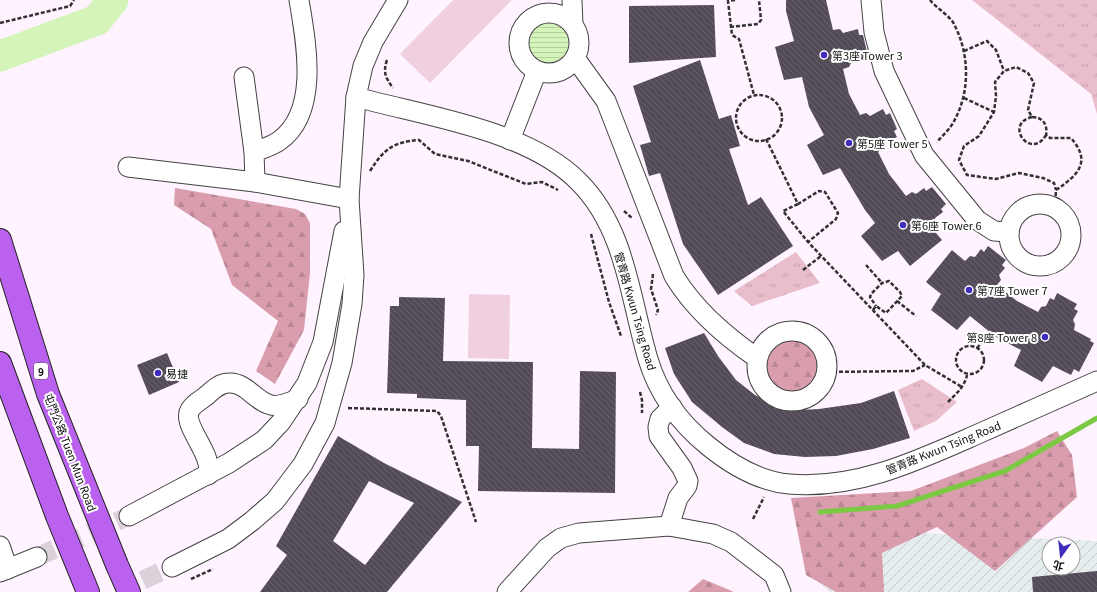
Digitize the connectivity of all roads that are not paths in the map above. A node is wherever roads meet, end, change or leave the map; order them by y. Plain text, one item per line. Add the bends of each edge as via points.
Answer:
1 (299, 0) edge
2 (398, 0) edge
3 (548, 0) edge
4 (572, 0) edge
5 (871, 0) edge
6 (533, 17) junction
7 (573, 25) junction
8 (575, 58) junction
9 (537, 71) junction
10 (244, 77) dead end
11 (356, 97) junction
12 (510, 140) junction
13 (254, 152) junction
14 (128, 167) dead end
15 (255, 182) junction
16 (348, 203) junction
17 (1009, 232) junction
18 (0, 240) edge
19 (757, 358) junction
20 (0, 363) edge
21 (1097, 381) edge
22 (298, 399) junction
23 (672, 407) junction
24 (208, 474) junction
25 (129, 516) tunnel mouth
26 (669, 526) junction
27 (0, 546) edge
28 (37, 557) tunnel mouth
29 (172, 567) tunnel mouth
30 (4, 571) edge
31 (88, 592) edge
32 (129, 592) edge
33 (507, 592) edge
34 (781, 592) edge

1 - 13 street via 304,29 307,94 291,130 279,141
2 - 11 street via 362,66
3 - 6 street
4 - 7 street
5 - 17 street via 874,32 884,71 924,155 977,220 994,231
6 - 7 street via 550,12 559,14
6 - 9 street via 526,23 518,40 523,58
7 - 8 street via 579,38
8 - 9 street via 562,70 550,73
8 - 19 street via 606,101 674,276 691,301 738,345
9 - 12 street
10 - 13 street
11 - 12 street, 管青路 Kwun Tsing Road via 464,125
11 - 16 street
12 - 23 street, 管青路 Kwun Tsing Road via 544,155 565,169 580,182 604,214 622,257 648,360 658,388
13 - 15 street
14 - 15 street
15 - 16 street
16 - 22 street via 323,342 314,369
16 - 29 street via 354,276 349,332 334,394 325,423 314,446 292,480 252,521 228,539
17 - 17 street via 1014,251 1025,262 1040,266 1050,264 1066,252 1071,233 1069,223 1056,199 1046,204 1026,207 1017,213
18 - 32 highway, 屯門公路 Tuen Mun Road / 9 via 48,394
19 - 19 street via 770,338 781,332 805,333 823,349 827,372 816,392 801,400 785,401 770,393 759,380
20 - 31 highway
21 - 23 street, 管青路 Kwun Tsing Road via 898,468 814,484 788,484 733,465 698,438
22 - 24 street via 264,440
22 - 24 street via 270,405 235,383 222,383 190,408 190,423 210,467
23 - 26 street via 660,419 659,436 688,481 678,498
24 - 25 street
26 - 33 street via 579,533 562,538 547,548
26 - 34 street via 713,534 731,542 774,575
27 - 30 street
28 - 30 street

